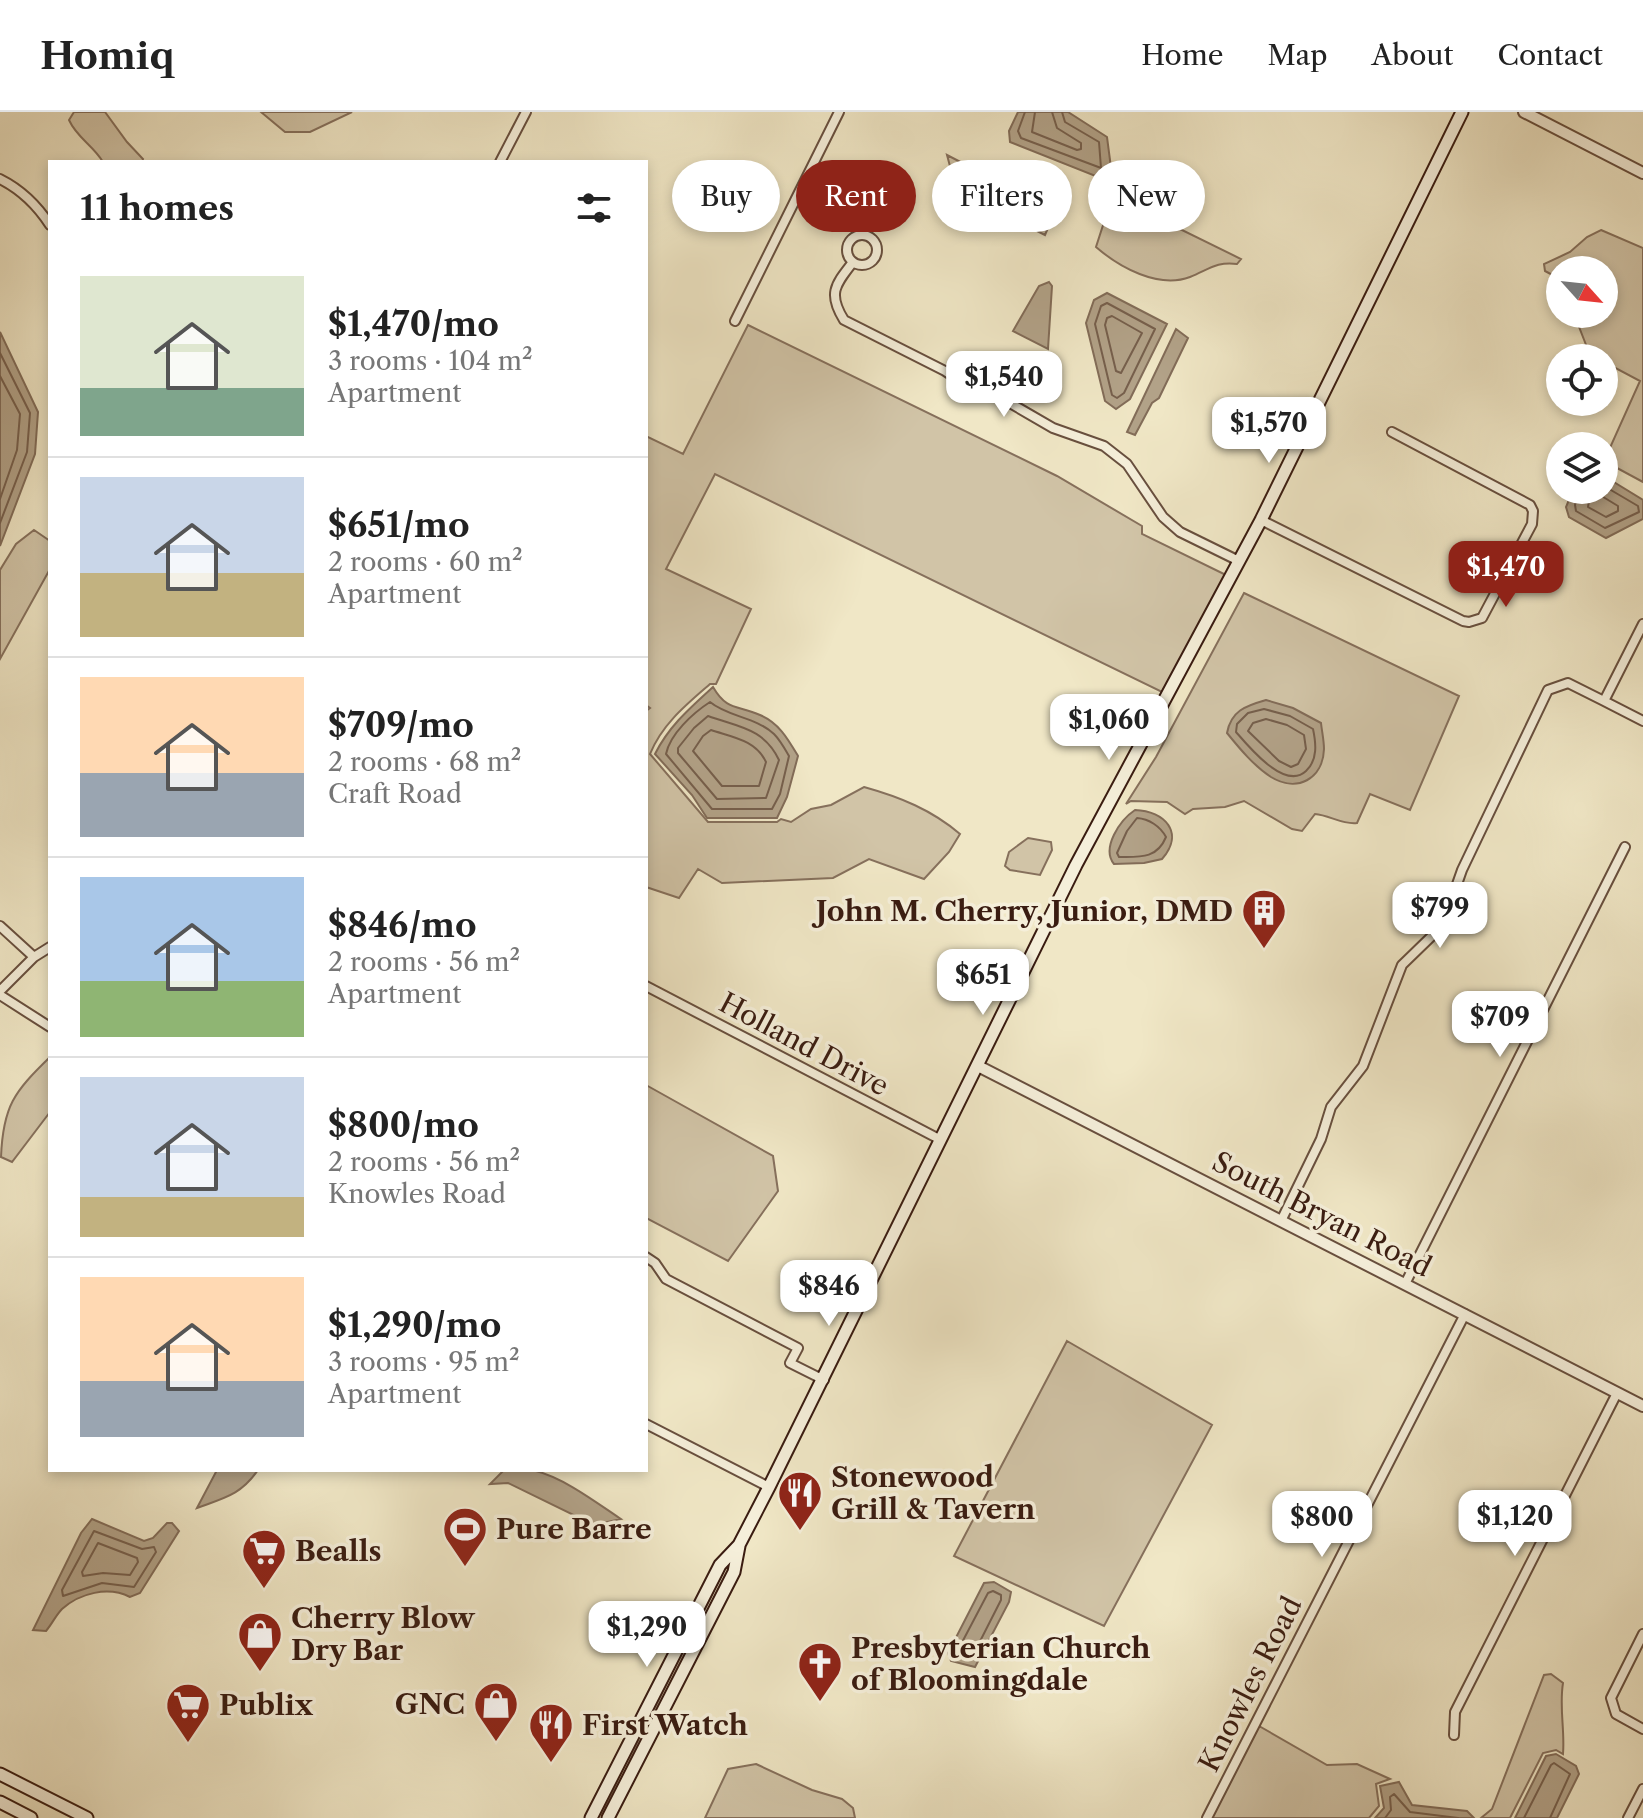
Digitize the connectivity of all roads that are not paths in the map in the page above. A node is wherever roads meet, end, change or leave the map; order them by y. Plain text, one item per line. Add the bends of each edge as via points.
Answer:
1 (526, 112) edge
2 (839, 112) edge
3 (1462, 112) edge
4 (1524, 112) edge
5 (501, 160) edge
6 (1643, 173) edge
7 (0, 179) edge
8 (48, 222) edge
9 (853, 262) dead end
10 (735, 321) dead end
11 (1392, 432) dead end
12 (1261, 520) junction
13 (1239, 561) junction
14 (1643, 624) edge
15 (1604, 701) junction
16 (1643, 721) edge
17 (1625, 847) dead end
18 (0, 926) edge
19 (48, 948) edge
20 (34, 957) junction
21 (648, 987) edge
22 (0, 993) edge
23 (48, 1026) edge
24 (978, 1066) junction
25 (941, 1140) junction
26 (1281, 1221) junction
27 (648, 1258) edge
28 (1405, 1284) junction
29 (1465, 1314) junction
30 (824, 1380) junction
31 (1617, 1393) junction
32 (1643, 1406) edge
33 (648, 1425) edge
34 (769, 1487) junction
35 (739, 1545) junction
36 (1643, 1634) edge
37 (1643, 1729) edge
38 (1454, 1735) dead end
39 (0, 1774) edge
40 (1643, 1789) edge
41 (0, 1802) edge
42 (31, 1818) edge
43 (87, 1818) edge
44 (591, 1818) edge
45 (608, 1818) edge
46 (1207, 1818) edge
47 (1628, 1818) edge

1 - 5 street
2 - 10 street
3 - 12 main road
4 - 6 street
7 - 8 street via 17,188
9 - 13 street via 834,290 835,306 844,320 1053,428 1104,446 1127,464 1163,517 1180,532
11 - 12 street via 1533,511 1532,524 1482,618 1463,621
12 - 13 main road
13 - 24 main road via 1118,782
14 - 15 street
15 - 16 street
15 - 26 street via 1568,683 1548,690 1449,907 1435,933 1402,965 1363,1066 1331,1107
17 - 28 street
18 - 20 street
19 - 20 street
20 - 22 street
21 - 25 street, Holland Drive
22 - 23 street
24 - 25 main road
24 - 26 street, South Bryan Road
25 - 30 main road
26 - 28 street, South Bryan Road
27 - 30 street via 666,1279 798,1348 790,1363
28 - 29 street, South Bryan Road
29 - 31 street, South Bryan Road
29 - 46 street, Knowles Road
30 - 34 main road
31 - 32 street, South Bryan Road
31 - 38 street via 1455,1712
33 - 34 street
34 - 35 main road
35 - 44 main road via 720,1565
35 - 45 main road via 734,1572
36 - 37 street via 1611,1698 1616,1714
39 - 43 main road
40 - 47 street
41 - 42 main road

